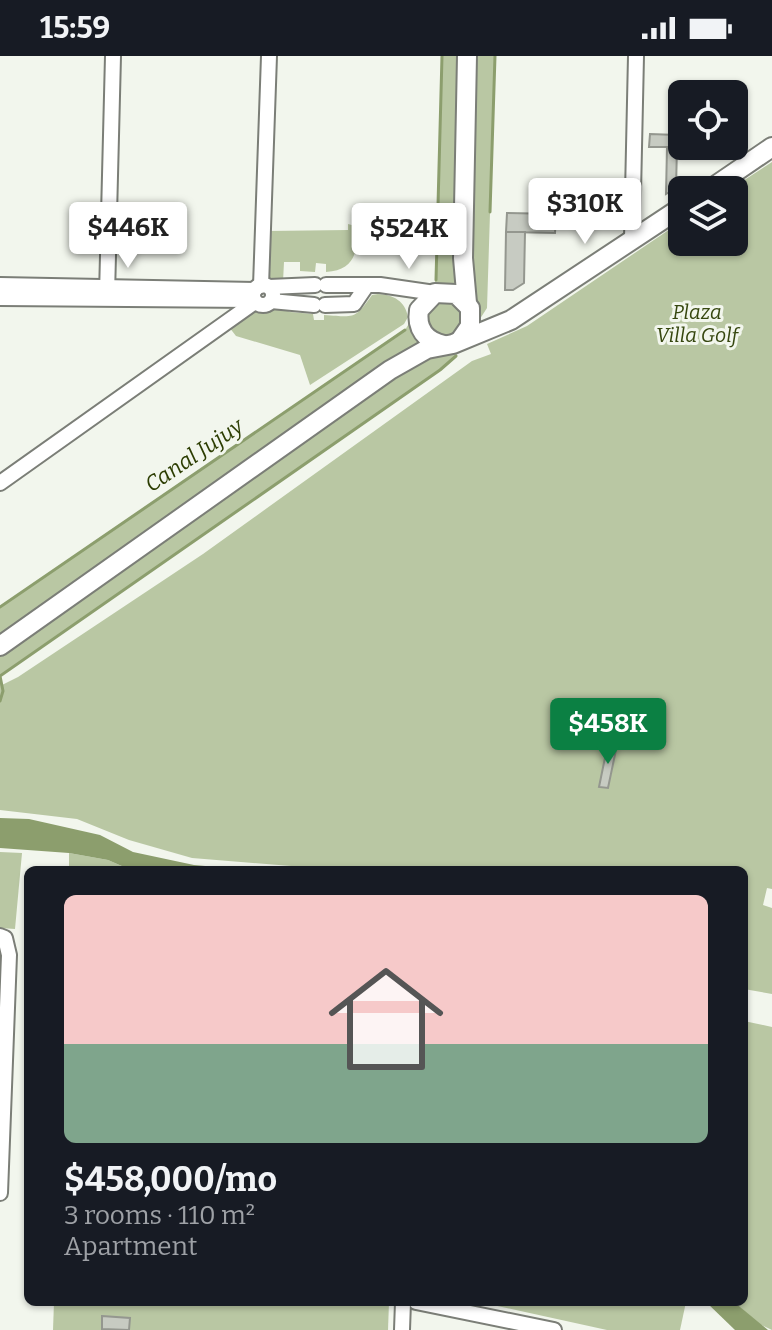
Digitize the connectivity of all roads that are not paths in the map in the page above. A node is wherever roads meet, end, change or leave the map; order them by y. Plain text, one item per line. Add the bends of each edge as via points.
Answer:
1 (113, 56) edge
2 (269, 56) edge
3 (467, 56) edge
4 (636, 56) edge
5 (772, 147) edge
6 (730, 176) edge
7 (668, 216) edge
8 (632, 239) junction
9 (463, 243) junction
10 (0, 285) edge
11 (374, 285) junction
12 (313, 286) junction
13 (438, 292) junction
14 (107, 294) junction
15 (261, 294) junction
16 (0, 298) edge
17 (312, 304) junction
18 (468, 306) junction
19 (419, 322) junction
20 (508, 322) junction
21 (452, 343) junction
22 (390, 370) junction
23 (0, 483) edge
24 (0, 646) edge
25 (3, 937) edge
26 (0, 1193) edge
27 (403, 1306) edge
28 (436, 1306) edge
29 (402, 1330) edge
30 (554, 1330) edge

1 - 14 street
2 - 15 street
3 - 9 main road
4 - 8 street
5 - 6 main road
7 - 8 main road
8 - 20 main road
9 - 13 main road via 456,273
9 - 18 main road
10 - 14 street
11 - 12 street
11 - 13 street
11 - 17 street via 354,304
11 - 19 street via 403,297
12 - 15 street
12 - 17 street
13 - 18 main road via 456,294
13 - 19 main road via 423,303
14 - 15 street
14 - 16 street
15 - 17 street
15 - 23 street
18 - 20 main road via 483,319
18 - 21 main road via 470,326
19 - 21 main road via 428,339
19 - 22 main road via 408,349
20 - 21 main road
21 - 22 main road via 427,349
22 - 24 main road
25 - 26 street via 9,955
27 - 29 street
28 - 30 street

